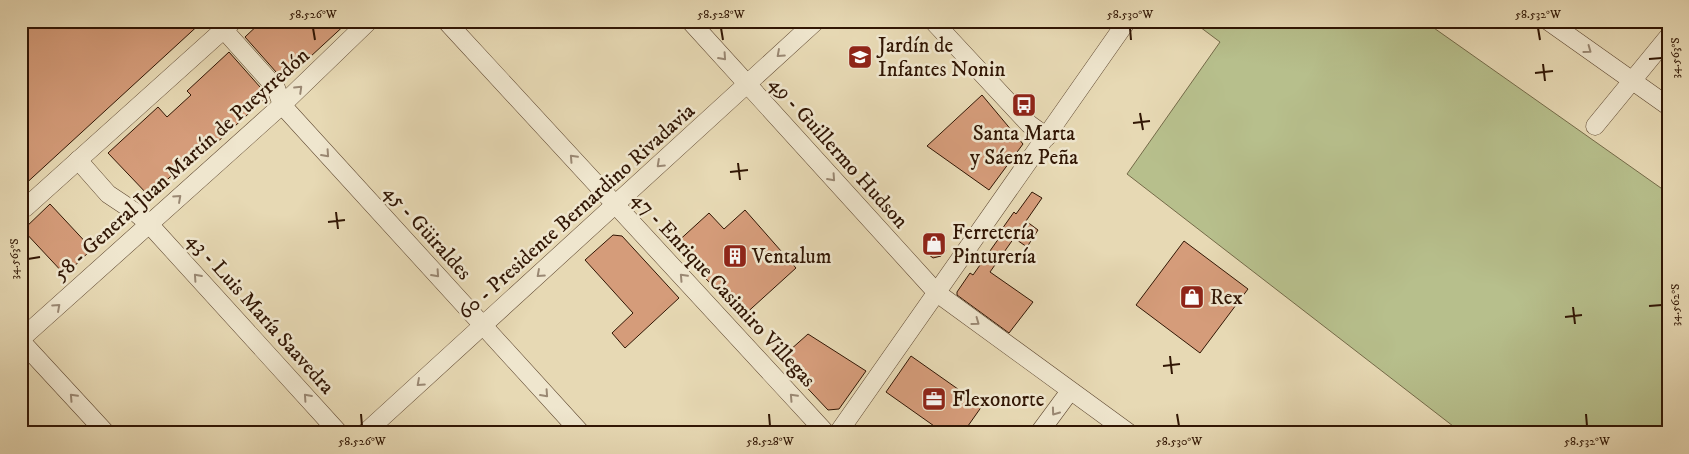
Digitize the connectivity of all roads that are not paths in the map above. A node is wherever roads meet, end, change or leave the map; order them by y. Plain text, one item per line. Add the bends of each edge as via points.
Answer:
1 (369, 21) edge
2 (446, 21) edge
3 (690, 21) edge
4 (816, 21) edge
5 (933, 21) edge
6 (1127, 21) edge
7 (1548, 21) edge
8 (224, 24) edge
9 (1668, 37) edge
10 (1632, 81) junction
11 (747, 84) junction
12 (282, 105) junction
13 (1668, 106) edge
14 (1595, 126) dead end
15 (1047, 137) junction
16 (78, 160) junction
17 (21, 204) edge
18 (616, 205) junction
19 (149, 224) junction
20 (937, 293) junction
21 (483, 326) junction
22 (21, 340) edge
23 (1070, 390) junction
24 (106, 433) edge
25 (340, 433) edge
26 (365, 433) edge
27 (581, 433) edge
28 (826, 433) edge
29 (838, 433) edge
30 (1039, 433) edge
31 (1129, 433) edge

12 -> 1 street, 58 - General Juan Martín de Pueyrredón
18 -> 2 street, 47 - Enrique Casimiro Villegas
3 -> 11 street, 49 - Guillermo Hudson
4 -> 11 street, 60 - Presidente Bernardino Rivadavia
5 - 15 street via 1029,124
6 - 15 street
7 -> 10 street
8 - 12 street, 45 - Güiraldes via 276,88
8 - 16 street
9 - 10 street
10 - 13 street
10 - 14 street
11 -> 18 street, 60 - Presidente Bernardino Rivadavia
11 -> 20 street, 49 - Guillermo Hudson
19 -> 12 street, 58 - General Juan Martín de Pueyrredón
12 -> 21 street, 45 - Güiraldes
15 - 20 street
16 - 17 street via 25,208
16 - 19 street, 43 - Luis María Saavedra via 108,194
18 -> 21 street, 60 - Presidente Bernardino Rivadavia
28 -> 18 street, 47 - Enrique Casimiro Villegas
22 -> 19 street, 58 - General Juan Martín de Pueyrredón
25 -> 19 street, 43 - Luis María Saavedra
20 -> 23 street, 49 - Guillermo Hudson
20 - 29 street
21 -> 26 street, 60 - Presidente Bernardino Rivadavia
21 -> 27 street, 45 - Güiraldes
24 -> 22 street
23 -> 30 street
23 - 31 street, 49 - Guillermo Hudson

